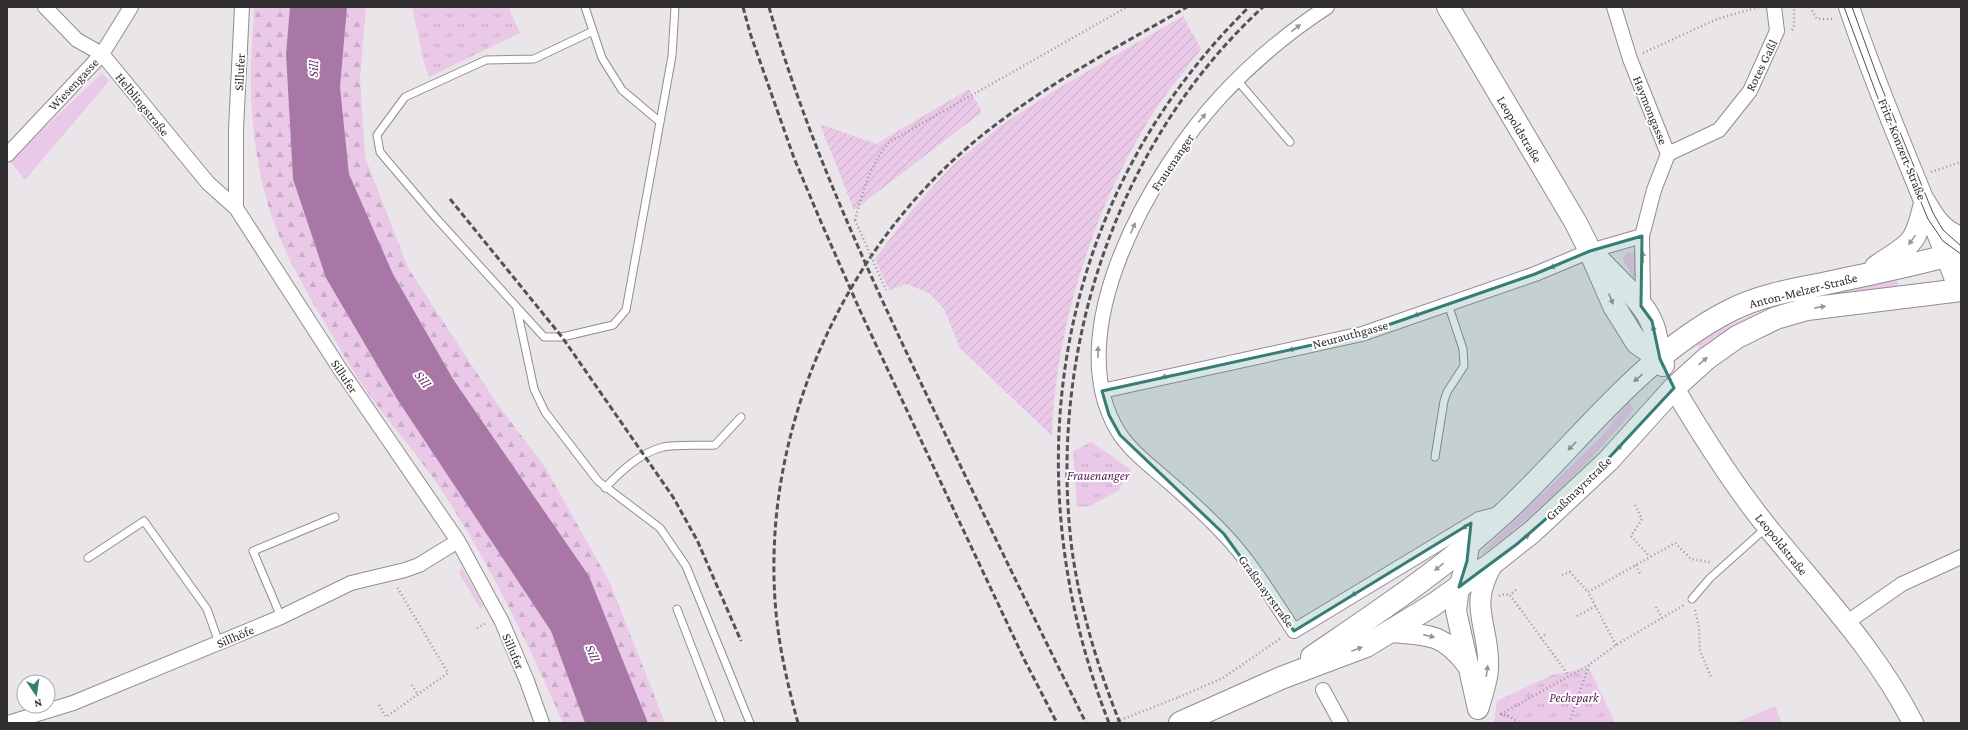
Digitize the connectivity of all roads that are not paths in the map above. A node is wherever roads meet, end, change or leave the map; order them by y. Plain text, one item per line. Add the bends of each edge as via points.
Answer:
1 (45, 7) edge
2 (131, 7) edge
3 (242, 7) edge
4 (585, 7) edge
5 (675, 7) edge
6 (1327, 7) edge
7 (1448, 7) edge
8 (1614, 7) edge
9 (1774, 7) edge
10 (1851, 12) edge
11 (593, 31) junction
12 (102, 54) junction
13 (1237, 80) junction
14 (660, 122) junction
15 (1290, 142) dead end
16 (1668, 154) junction
17 (7, 155) edge
18 (1925, 203) junction
19 (236, 208) junction
20 (1642, 236) junction
21 (1961, 238) edge
22 (1590, 251) junction
23 (1956, 255) edge
24 (1867, 274) junction
25 (1960, 291) edge
26 (1448, 304) junction
27 (1641, 306) junction
28 (517, 308) junction
29 (1660, 359) junction
30 (1674, 388) junction
31 (1102, 390) junction
32 (741, 417) dead end
33 (1435, 457) dead end
34 (605, 488) junction
35 (1504, 514) junction
36 (335, 517) dead end
37 (1767, 527) junction
38 (458, 541) junction
39 (1469, 543) junction
40 (1961, 557) edge
41 (88, 558) dead end
42 (1494, 562) junction
43 (1459, 587) junction
44 (1692, 599) road end
45 (677, 609) dead end
46 (281, 616) junction
47 (1846, 622) junction
48 (1390, 632) junction
49 (219, 642) junction
50 (1468, 667) junction
51 (1282, 678) junction
52 (1323, 690) dead end
53 (1477, 716) edge
54 (1184, 721) edge
55 (8, 723) edge
56 (542, 723) edge
57 (721, 723) edge
58 (750, 723) edge
59 (1341, 723) edge
60 (1913, 723) edge

1 - 12 street, Helblingstraße via 77,40
2 - 12 street, Wiesengasse
3 - 19 street, Sillufer via 236,129
4 - 11 lane
5 - 14 lane via 672,56
13 -> 6 street, Frauenanger via 1296,28
7 - 22 main road, Leopoldstraße
8 - 16 street, Haymongasse via 1630,58
9 - 16 street, Rotes Gaßl via 1777,31 1750,90 1719,130
10 - 18 street, Fritz-Konzert-Straße via 1873,76
11 - 14 lane via 602,58 622,90
11 - 28 lane via 534,58 486,60 405,97 376,135 380,152
12 - 17 street, Wiesengasse
12 - 19 street, Helblingstraße via 208,183
13 - 15 lane
31 -> 13 street, Frauenanger via 1098,336 1113,280 1130,233 1155,184 1177,152 1200,120
14 - 28 lane via 626,310 613,325 562,337 544,337
16 - 20 street, Haymongasse via 1654,190
18 - 21 main road via 1944,230
18 - 23 street, Fritz-Konzert-Straße
18 -> 24 main road via 1915,238 1900,252
19 - 38 street, Sillufer via 340,369
20 - 22 street
27 -> 20 street, Haymongasse
22 -> 26 street, Neurauthgasse
22 - 27 main road, Leopoldstraße
22 -> 29 main road, Leopoldstraße via 1614,306 1636,343
23 - 24 main road, Anton-Melzer-Straße
23 - 25 street, Fritz-Konzert-Straße
24 - 29 main road, Anton-Melzer-Straße via 1746,303 1699,329
30 -> 25 main road, Anton-Melzer-Straße via 1725,345 1776,318 1821,307
26 -> 31 street, Neurauthgasse via 1362,334
26 - 33 lane via 1463,349 1464,366 1444,401
29 -> 27 main road, Leopoldstraße via 1652,321
28 - 34 lane via 534,389 545,412 591,474
29 - 30 main road, Leopoldstraße
29 -> 35 main road, Graßmayrstraße via 1626,389
30 - 37 street, Leopoldstraße via 1730,478
42 -> 30 main road, Graßmayrstraße via 1579,490
35 -> 31 street, Graßmayrstraße via 1479,519 1294,631 1224,534 1141,458 1120,435 1109,415
32 - 34 lane via 716,445 664,447 644,455
34 - 58 lane via 660,528 686,566
35 - 39 main road, Graßmayrstraße
36 - 46 lane via 253,551
37 - 44 lane via 1710,578
37 - 47 street, Leopoldstraße
38 - 46 street, Sillhöfe via 419,565 351,583
38 - 56 street, Sillufer via 502,622
39 - 43 street via 1467,561
39 -> 51 main road, Graßmayrstraße via 1395,601
40 - 47 street via 1902,584
41 - 49 lane via 144,521 207,609
42 - 43 main road, Graßmayrstraße
53 -> 42 street via 1488,669 1480,598 1485,576
43 - 48 main road, Graßmayrstraße
43 - 50 street via 1456,611
45 - 57 lane
46 - 49 street, Sillhöfe
47 - 60 street, Leopoldstraße via 1887,677
48 -> 50 street via 1437,638 1454,648
51 -> 48 main road, Graßmayrstraße via 1366,646
49 - 55 street, Sillhöfe via 73,703
50 - 53 street
51 - 54 main road, Graßmayrstraße
52 - 59 street

